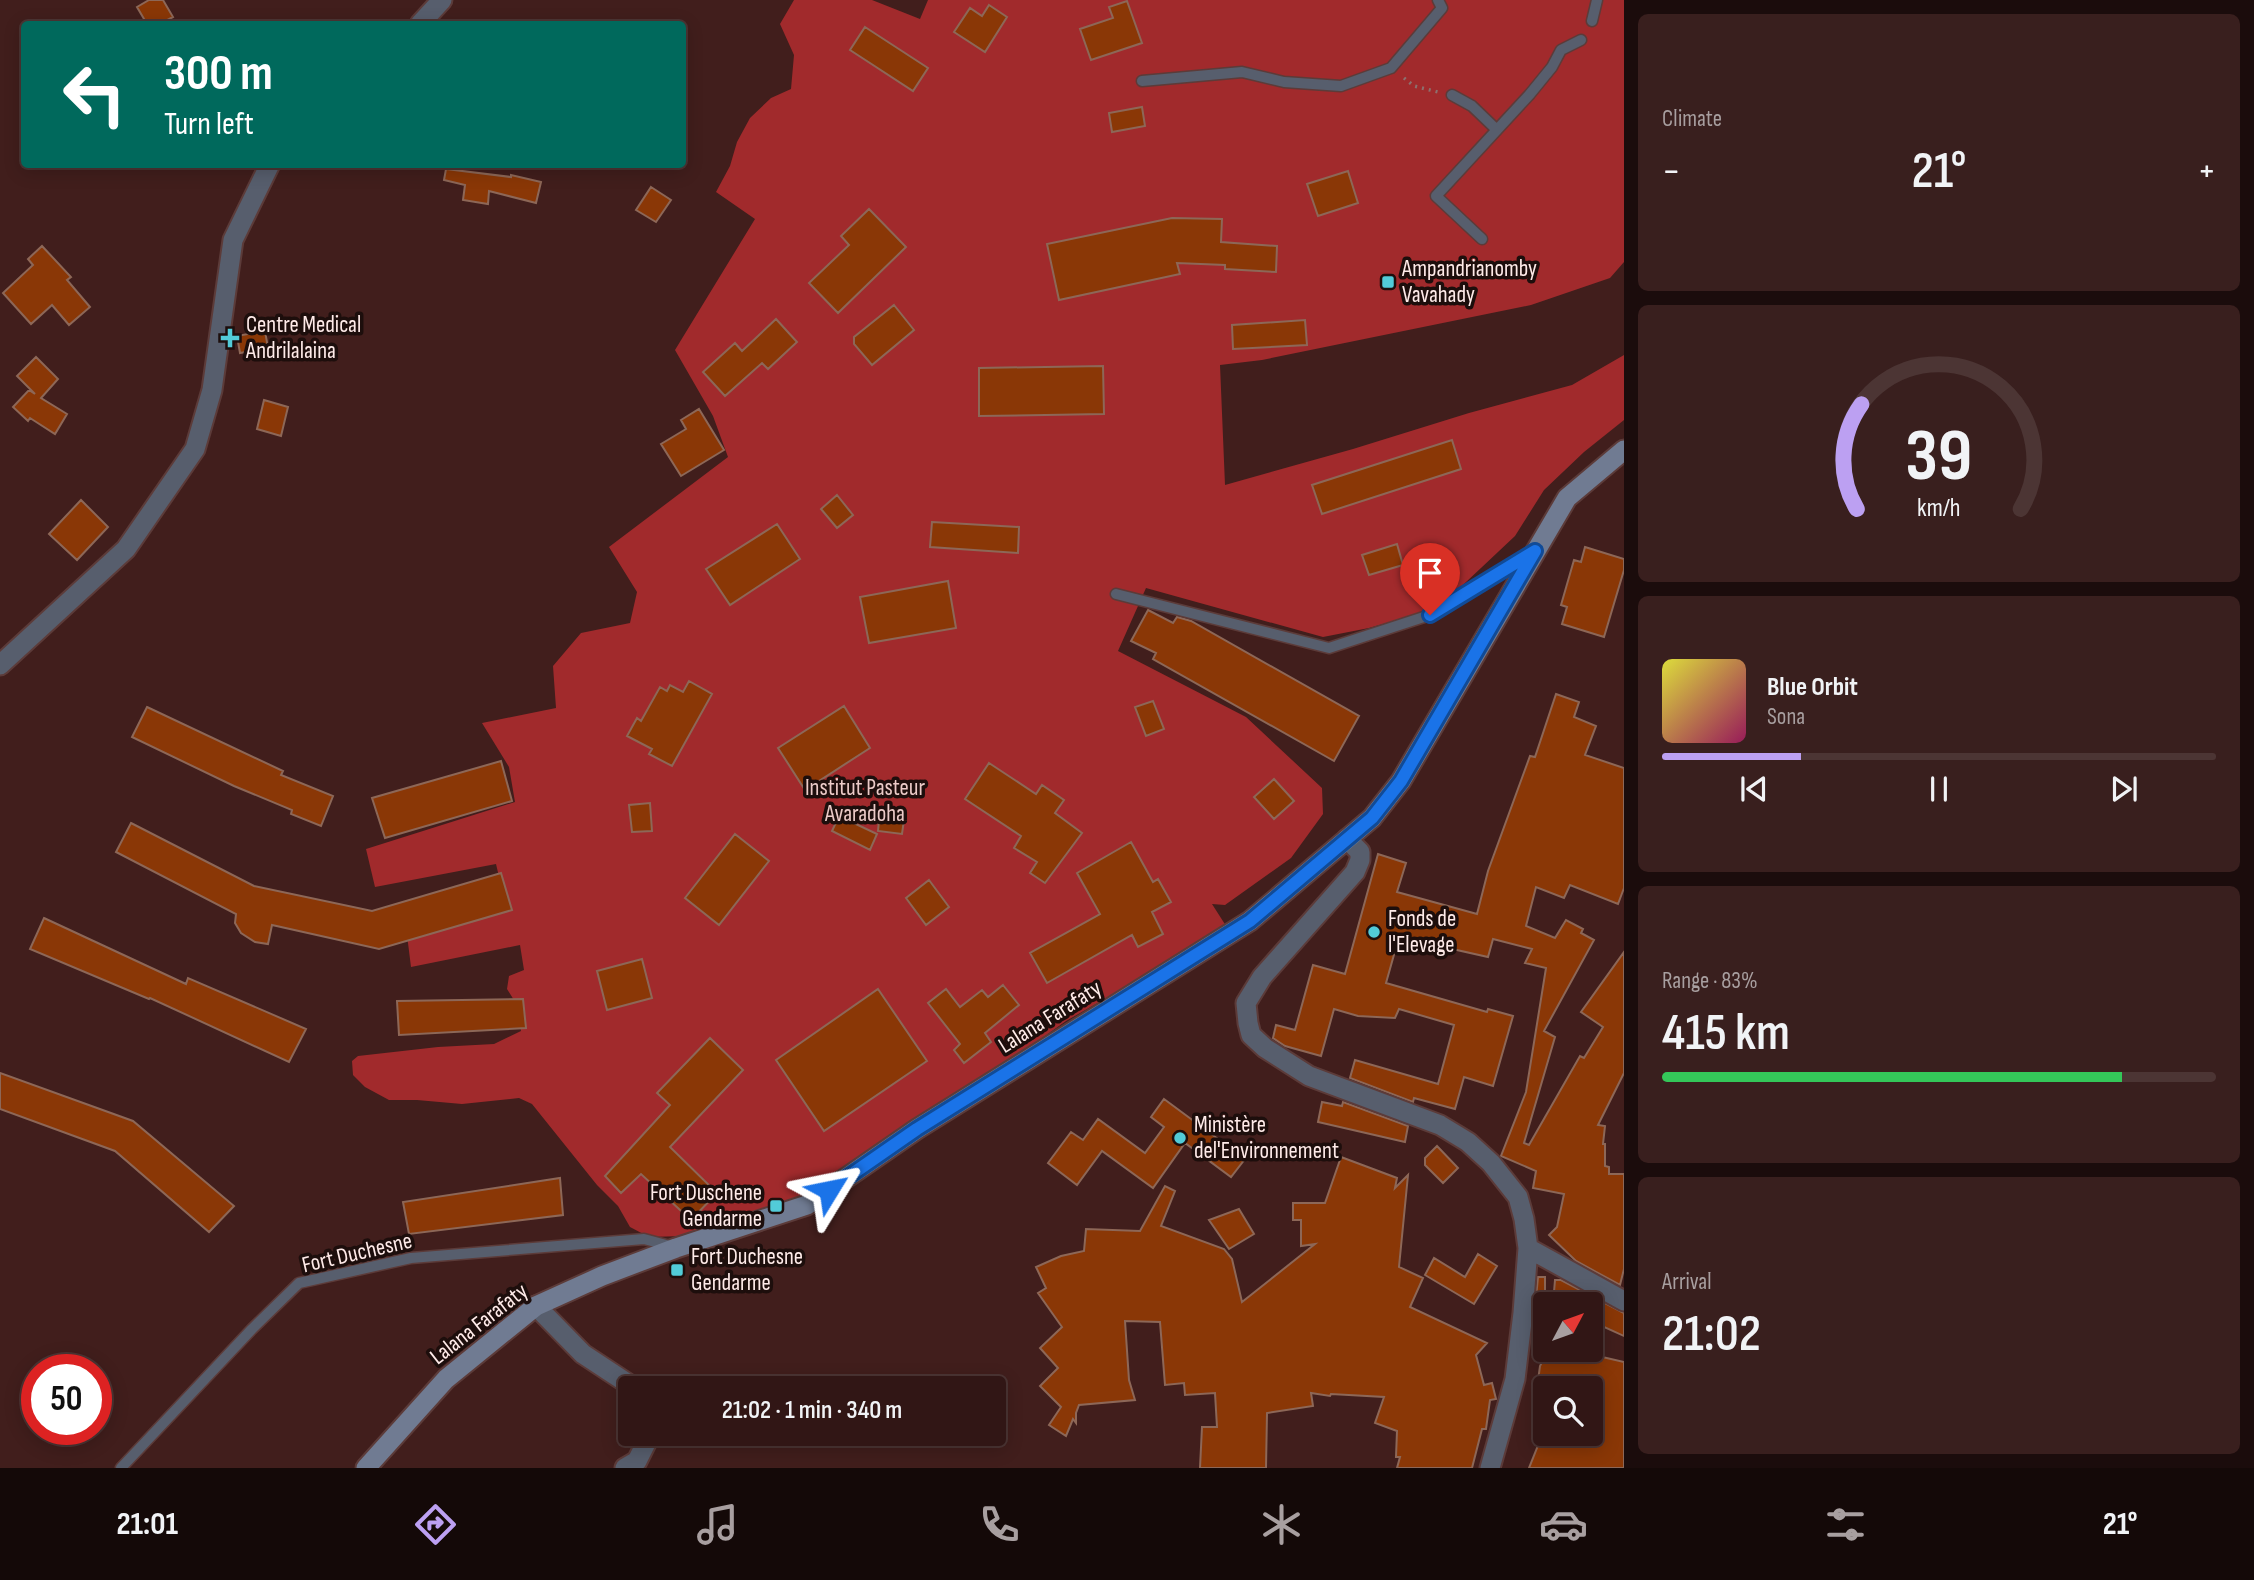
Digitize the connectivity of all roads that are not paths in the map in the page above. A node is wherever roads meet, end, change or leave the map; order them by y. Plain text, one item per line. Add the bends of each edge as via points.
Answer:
1 (442, 0) edge
2 (1438, 0) edge
3 (1598, 0) edge
4 (423, 21) edge
5 (1592, 21) dead end
6 (1581, 40) dead end
7 (1142, 81) dead end
8 (1452, 95) road end
9 (1497, 130) junction
10 (268, 168) edge
11 (1482, 239) dead end
12 (1624, 450) edge
13 (1535, 551) junction
14 (1116, 594) dead end
15 (0, 665) edge
16 (1347, 839) junction
17 (676, 1248) junction
18 (1528, 1248) junction
19 (1624, 1301) edge
20 (536, 1306) junction
21 (618, 1378) edge
22 (644, 1446) edge
23 (121, 1468) edge
24 (366, 1468) edge
25 (625, 1468) edge
26 (1490, 1468) edge

1 - 4 street
2 - 7 lane via 1442,8 1391,68 1341,86 1284,82 1242,72
3 - 5 lane
6 - 9 lane via 1561,51
8 - 9 lane via 1472,106
9 - 11 lane via 1436,196
10 - 15 street via 233,240 212,390 195,449 126,549
12 - 13 main road, Lalana Farafaty via 1567,498
13 - 14 lane via 1430,615 1329,648
13 - 16 main road, Lalana Farafaty via 1401,781 1372,818
16 - 17 main road, Lalana Farafaty via 1250,921 917,1129 807,1205
16 - 18 street via 1360,852 1355,872 1262,977 1246,1003 1251,1035 1309,1076 1440,1125 1468,1142 1518,1197
17 - 20 main road, Lalana Farafaty
17 - 23 lane, Fort Duchesne via 644,1239 411,1258 299,1283
18 - 19 street
18 - 26 street via 1515,1379
20 - 21 street via 583,1353
20 - 24 main road, Lalana Farafaty via 446,1379
22 - 25 street via 637,1461

